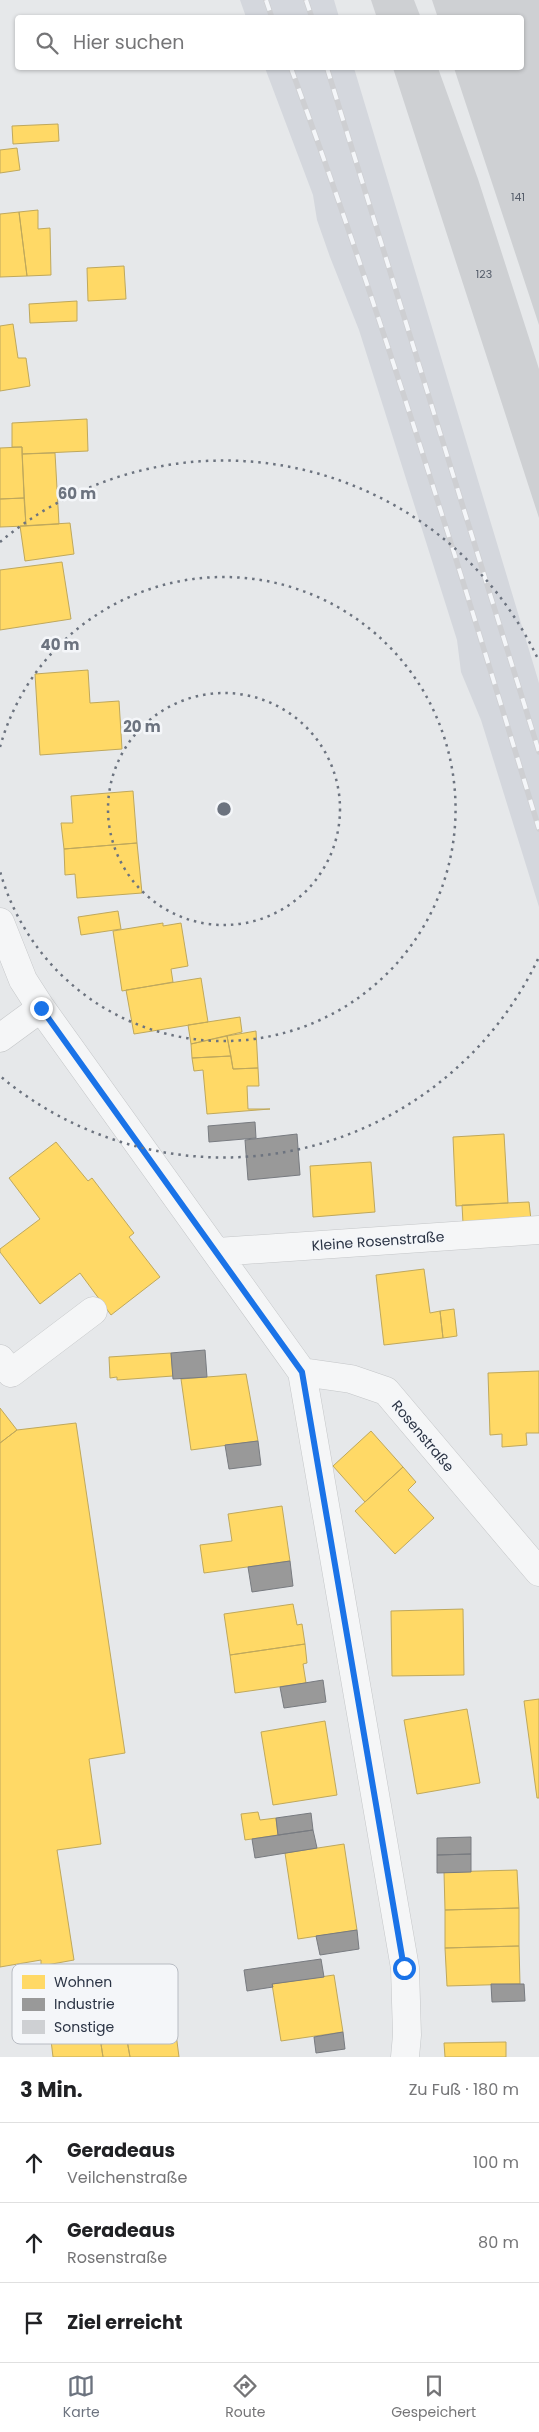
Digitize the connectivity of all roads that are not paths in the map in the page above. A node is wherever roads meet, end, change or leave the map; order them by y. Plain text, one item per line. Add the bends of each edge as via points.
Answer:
1 (0, 922) edge
2 (41, 1008) junction
3 (0, 1038) edge
4 (539, 1230) edge
5 (217, 1252) junction
6 (93, 1311) dead end
7 (0, 1358) edge
8 (302, 1372) junction
9 (539, 1572) edge
10 (405, 2057) edge

1 - 2 street via 23,980
2 - 3 street
2 - 5 street
4 - 5 street, Kleine Rosenstraße
5 - 8 street
6 - 7 street via 11,1373
8 - 9 street, Rosenstraße via 351,1379 386,1391
8 - 10 street via 404,1968

